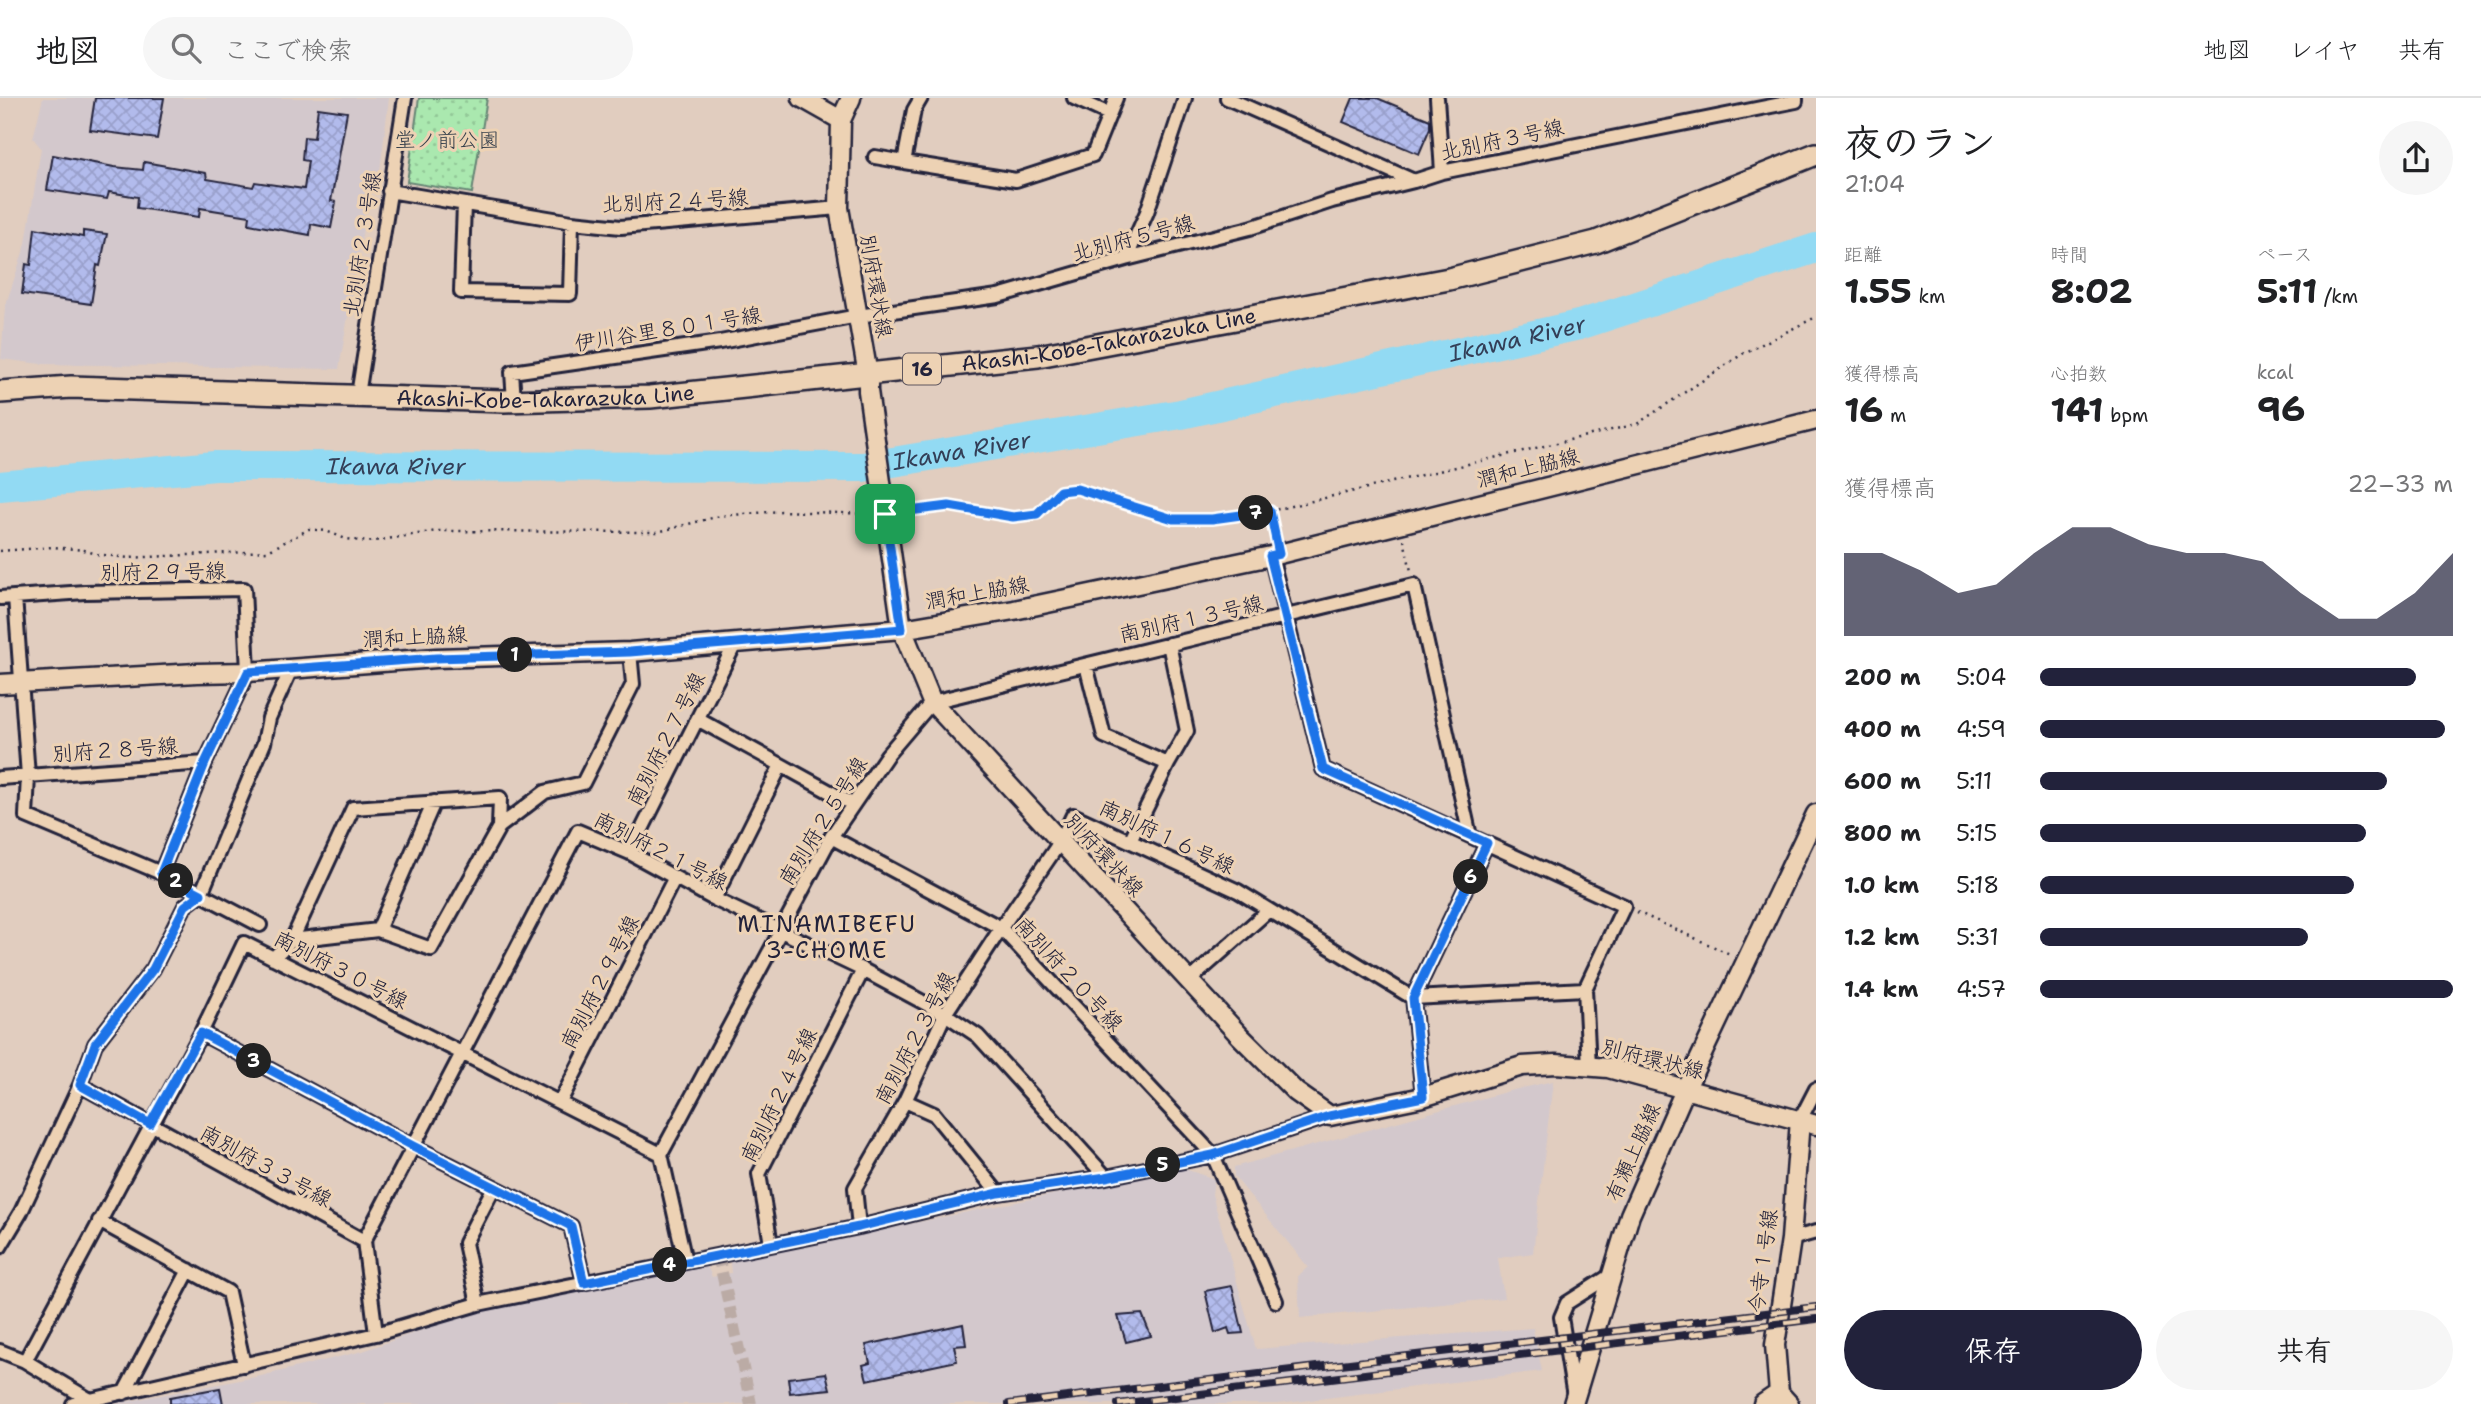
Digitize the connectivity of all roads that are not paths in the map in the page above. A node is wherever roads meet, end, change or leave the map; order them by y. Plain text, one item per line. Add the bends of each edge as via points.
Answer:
1 (405, 98) edge
2 (802, 98) edge
3 (851, 98) edge
4 (921, 98) edge
5 (1074, 98) edge
6 (1116, 98) edge
7 (1185, 98) edge
8 (1227, 98) edge
9 (1437, 98) edge
10 (1796, 98) edge
11 (1109, 114) junction
12 (841, 120) junction
13 (1816, 154) edge
14 (875, 157) dead end
15 (904, 162) junction
16 (1442, 172) junction
17 (1414, 181) junction
18 (389, 191) junction
19 (464, 204) junction
20 (839, 208) junction
21 (572, 222) junction
22 (1126, 259) junction
23 (858, 316) junction
24 (868, 383) junction
25 (0, 392) edge
26 (358, 395) junction
27 (514, 401) junction
28 (1816, 420) edge
29 (1275, 555) junction
30 (15, 597) junction
31 (0, 598) edge
32 (1284, 617) junction
33 (902, 629) junction
34 (736, 642) junction
35 (1168, 644) junction
36 (630, 652) junction
37 (1086, 665) junction
38 (292, 667) junction
39 (248, 672) junction
40 (22, 683) junction
41 (0, 684) edge
42 (932, 702) junction
43 (699, 720) junction
44 (205, 763) junction
45 (1168, 764) junction
46 (781, 765) junction
47 (28, 776) junction
48 (0, 778) edge
49 (434, 803) junction
50 (852, 803) junction
51 (1816, 814) edge
52 (499, 827) junction
53 (1470, 835) junction
54 (831, 837) junction
55 (1130, 841) junction
56 (1060, 842) junction
57 (1487, 843) junction
58 (630, 853) junction
59 (161, 873) junction
60 (674, 879) junction
61 (201, 894) junction
62 (713, 900) junction
63 (1269, 910) junction
64 (260, 925) dead end
65 (1001, 928) junction
66 (378, 930) junction
67 (780, 931) junction
68 (292, 940) junction
69 (273, 958) junction
70 (863, 970) junction
71 (1190, 980) junction
72 (1586, 989) junction
73 (1413, 998) junction
74 (945, 1014) junction
75 (201, 1033) junction
76 (462, 1053) junction
77 (1589, 1066) junction
78 (80, 1085) junction
79 (1816, 1089) edge
80 (1685, 1090) junction
81 (1423, 1097) junction
82 (905, 1101) junction
83 (559, 1102) junction
84 (1329, 1116) junction
85 (1808, 1122) edge
86 (150, 1124) junction
87 (413, 1146) junction
88 (661, 1154) junction
89 (1213, 1155) junction
90 (1106, 1177) junction
91 (494, 1187) junction
92 (998, 1193) junction
93 (99, 1221) junction
94 (859, 1227) junction
95 (1816, 1232) edge
96 (1791, 1239) junction
97 (364, 1241) junction
98 (771, 1244) junction
99 (0, 1247) edge
100 (685, 1261) junction
101 (189, 1270) junction
102 (1611, 1275) junction
103 (584, 1283) junction
104 (1276, 1301) dead end
105 (478, 1304) junction
106 (376, 1334) junction
107 (0, 1351) edge
108 (25, 1360) junction
109 (244, 1365) junction
110 (124, 1393) junction
111 (1784, 1399) edge
112 (90, 1400) junction
113 (1574, 1402) edge
114 (73, 1404) edge
115 (1763, 1404) edge

1 - 18 street, 北別府２３号線
2 - 12 street
3 - 12 street, 別府環状線
4 - 15 street via 914,110
5 - 11 street
6 - 11 street
7 - 22 street via 1147,212
8 - 17 street
9 - 16 street
10 - 16 street, 北別府３号線
11 - 15 street via 1093,155 1016,180
12 - 20 street, 別府環状線
13 - 24 main road, Akashi-Kobe-Takarazuka Line / 16 via 1596,242 1449,279
14 - 15 street
16 - 17 street, 北別府３号線
17 - 22 street, 北別府５号線
18 - 19 street, 北別府２４号線
18 - 26 street, 北別府２３号線
19 - 21 street, 北別府２４号線
19 - 21 street via 461,292 570,294
20 - 21 street, 北別府２４号線 via 621,227
20 - 23 street, 別府環状線
22 - 23 street, 北別府５号線 via 998,296
23 - 24 street, 別府環状線
23 - 27 street, 伊川谷里８０１号線 via 720,342 512,372
24 - 27 main road, Akashi-Kobe-Takarazuka Line / 16
24 - 33 street, 別府環状線
25 - 26 main road, Akashi-Kobe-Takarazuka Line / 16 via 72,387
26 - 27 main road, Akashi-Kobe-Takarazuka Line / 16
28 - 29 street, 潤和上脇線
29 - 32 street
29 - 33 street, 潤和上脇線
30 - 31 street, 別府２９号線
30 - 39 street, 別府２９号線 via 244,589
30 - 40 street
32 - 35 street, 南別府１３号線
32 - 53 street via 1323,769
32 - 53 street, 南別府１３号線 via 1414,585
33 - 34 street, 潤和上脇線
33 - 42 street, 別府環状線
34 - 36 street, 潤和上脇線
34 - 43 street, 南別府２７号線
35 - 37 street, 南別府１３号線
35 - 45 street via 1187,731
36 - 38 street, 潤和上脇線
36 - 52 street via 633,684 583,783 545,792
37 - 42 street, 南別府１３号線
37 - 45 street via 1104,736
38 - 39 street, 潤和上脇線
38 - 61 street
39 - 40 street, 潤和上脇線
39 - 44 street
40 - 41 street, 潤和上脇線
40 - 47 street
42 - 50 street, 南別府２５号線
42 - 56 street, 別府環状線
43 - 46 street
43 - 58 street, 南別府２７号線
44 - 47 street, 別府２８号線
44 - 59 street
45 - 55 street
46 - 50 street
46 - 62 street
47 - 48 street, 別府２８号線
47 - 59 street via 26,817
49 - 52 street via 500,798
49 - 66 street
49 - 68 street via 353,808
50 - 54 street, 南別府２５号線
51 - 80 street, 有瀬上脇線
52 - 66 street via 431,949
53 - 57 street
54 - 65 street, 南別府２０号線
54 - 67 street, 南別府２５号線
55 - 56 street, 南別府１６号線 via 1073,815
55 - 63 street, 南別府１６号線
56 - 65 street, 南別府２３号線
56 - 71 street, 別府環状線
57 - 72 street via 1624,906
57 - 73 street
58 - 60 street, 南別府２１号線
58 - 76 street, 南別府２１号線 via 578,831
59 - 61 street
60 - 62 street, 南別府２１号線
60 - 83 street, 南別府２９号線
61 - 64 street
61 - 78 street via 185,906 153,969 95,1044
62 - 67 street, 南別府２１号線
63 - 71 street
63 - 73 street, 南別府１６号線
65 - 74 street, 南別府２３号線
65 - 89 street, 南別府２０号線
66 - 68 street
67 - 70 street, 南別府２１号線
67 - 88 street, 南別府２５号線
68 - 69 street
69 - 75 street, 南別府３０号線 via 244,943
69 - 76 street, 南別府３０号線
70 - 74 street, 南別府２１号線
70 - 98 street, 南別府２４号線 via 759,1174
71 - 84 street, 別府環状線 via 1296,1091
72 - 73 street
72 - 77 street
73 - 81 street
74 - 82 street, 南別府２３号線
74 - 90 street, 南別府２１号線 via 978,1036
75 - 86 street, 南別府３０号線
75 - 87 street
76 - 83 street, 南別府３０号線
76 - 87 street, 南別府２１号線
77 - 80 street, 別府環状線
77 - 81 street, 別府環状線 via 1522,1066
78 - 86 street, 南別府３３号線
78 - 99 street
79 - 85 street
80 - 85 street, 別府環状線
80 - 102 street, 有瀬上脇線 via 1630,1215
81 - 84 street, 別府環状線
82 - 92 street via 934,1114
82 - 94 street, 南別府２３号線 via 855,1188
83 - 88 street, 南別府３０号線
84 - 89 street
85 - 96 street, 今寺１号線
86 - 93 street, 南別府３０号線
86 - 97 street, 南別府３３号線
87 - 91 street
87 - 97 street, 南別府２１号線
88 - 100 street
89 - 90 street
89 - 104 street, 南別府２０号線
90 - 92 street
91 - 103 street via 571,1226
91 - 105 street via 465,1243
92 - 94 street
93 - 101 street
93 - 108 street, 南別府３０号線
94 - 98 street
95 - 96 street
96 - 111 street, 今寺１号線 via 1775,1345
97 - 106 street
98 - 100 street
100 - 103 street
101 - 109 street via 228,1292
101 - 110 street
102 - 113 street, 有瀬上脇線
102 - 113 street via 1567,1303 1561,1317
103 - 105 street
105 - 106 street
106 - 109 street
107 - 108 street
108 - 112 street
109 - 110 street
110 - 112 street
111 - 115 street
112 - 114 street

